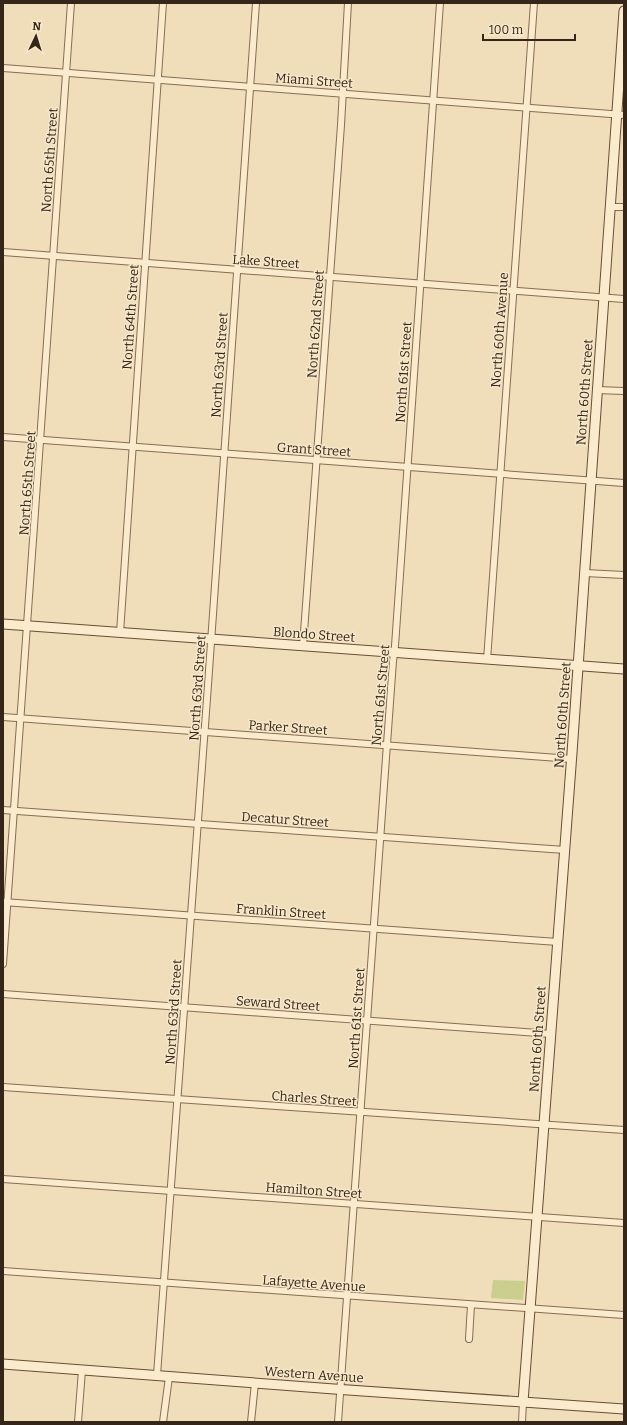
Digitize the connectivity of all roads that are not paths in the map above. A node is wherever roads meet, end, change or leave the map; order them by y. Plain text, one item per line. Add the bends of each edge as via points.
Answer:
1 (71, 3) edge
2 (164, 3) edge
3 (256, 3) edge
4 (348, 3) edge
5 (440, 3) edge
6 (534, 3) edge
7 (624, 11) edge
8 (624, 24) edge
9 (3, 68) edge
10 (66, 72) junction
11 (158, 79) junction
12 (250, 86) junction
13 (342, 94) junction
14 (434, 100) junction
15 (526, 107) junction
16 (620, 115) edge
17 (610, 207) junction
18 (624, 207) edge
19 (3, 252) edge
20 (54, 256) junction
21 (145, 263) junction
22 (237, 270) junction
23 (329, 277) junction
24 (421, 284) junction
25 (513, 291) junction
26 (604, 298) junction
27 (624, 299) edge
28 (597, 390) junction
29 (624, 391) edge
30 (3, 437) edge
31 (41, 440) junction
32 (132, 447) junction
33 (224, 453) junction
34 (316, 460) junction
35 (408, 467) junction
36 (500, 474) junction
37 (591, 481) junction
38 (624, 483) edge
39 (584, 573) junction
40 (624, 575) edge
41 (3, 624) edge
42 (28, 626) junction
43 (120, 633) junction
44 (211, 639) junction
45 (303, 646) junction
46 (394, 653) junction
47 (487, 660) junction
48 (578, 666) junction
49 (624, 669) edge
50 (3, 717) edge
51 (21, 718) junction
52 (205, 732) junction
53 (387, 745) junction
54 (572, 759) junction
55 (3, 810) edge
56 (14, 810) junction
57 (198, 824) junction
58 (380, 837) junction
59 (565, 850) junction
60 (5, 902) edge
61 (191, 916) junction
62 (373, 928) junction
63 (558, 942) junction
64 (3, 964) edge
65 (3, 994) edge
66 (184, 1007) junction
67 (367, 1020) junction
68 (551, 1034) junction
69 (3, 1087) edge
70 (178, 1099) junction
71 (360, 1112) junction
72 (544, 1125) junction
73 (624, 1130) edge
74 (3, 1179) edge
75 (171, 1191) junction
76 (353, 1204) junction
77 (537, 1217) junction
78 (624, 1223) edge
79 (3, 1271) edge
80 (164, 1283) junction
81 (346, 1296) junction
82 (471, 1304) junction
83 (530, 1309) junction
84 (624, 1314) edge
85 (469, 1339) dead end
86 (3, 1364) edge
87 (82, 1370) junction
88 (157, 1375) junction
89 (169, 1377) junction
90 (255, 1383) junction
91 (340, 1389) junction
92 (523, 1402) junction
93 (624, 1409) edge
94 (78, 1422) edge
95 (164, 1422) edge
96 (251, 1422) edge
97 (338, 1422) edge
98 (522, 1422) edge

1 - 10 street, North 65th Street
2 - 11 street, North 64th Street
3 - 12 street, North 63rd Street
4 - 13 street, North 62nd Street
5 - 14 street, North 61st Street
6 - 15 street, North 60th Avenue
7 - 8 street, North 60th Street
8 - 16 street, North 60th Street
9 - 10 street, Miami Street
10 - 11 street, Miami Street
10 - 20 street, North 65th Street
11 - 12 street, Miami Street
11 - 21 street, North 64th Street
12 - 13 street, Miami Street
12 - 22 street, North 63rd Street
13 - 14 street, Miami Street
13 - 23 street, North 62nd Street
14 - 15 street, Miami Street
14 - 24 street, North 61st Street
15 - 16 street, Miami Street
15 - 25 street, North 60th Avenue
16 - 17 street, North 60th Street
17 - 18 street
17 - 26 street, North 60th Street
19 - 20 street, Lake Street
20 - 21 street, Lake Street
20 - 31 street, North 65th Street
21 - 22 street, Lake Street
21 - 32 street, North 64th Street
22 - 23 street, Lake Street
22 - 33 street, North 63rd Street
23 - 24 street, Lake Street
23 - 34 street, North 62nd Street
24 - 25 street, Lake Street
24 - 35 street, North 61st Street
25 - 26 street, Lake Street
25 - 36 street, North 60th Avenue
26 - 27 street, Lake Street
26 - 28 street, North 60th Street
28 - 29 street
28 - 37 street, North 60th Street
30 - 31 street, Grant Street
31 - 32 street, Grant Street
31 - 42 street, North 65th Street
32 - 33 street, Grant Street
32 - 43 street, North 64th Street
33 - 34 street, Grant Street
33 - 44 street, North 63rd Street
34 - 35 street, Grant Street
34 - 45 street, North 62nd Street
35 - 36 street, Grant Street
35 - 46 street, North 61st Street
36 - 37 street, Grant Street
36 - 47 street, North 60th Avenue
37 - 38 street, Grant Street
37 - 39 street, North 60th Street
39 - 40 street
39 - 48 street, North 60th Street
41 - 42 street, Blondo Street
42 - 43 street, Blondo Street
42 - 51 street, North 65th Street
43 - 44 street, Blondo Street
44 - 45 street, Blondo Street
44 - 52 street, North 63rd Street
45 - 46 street, Blondo Street
46 - 47 street, Blondo Street
46 - 53 street, North 61st Street
47 - 48 street, Blondo Street
48 - 49 street, Blondo Street
48 - 54 street, North 60th Street
50 - 51 street, Parker Street
51 - 52 street, Parker Street
51 - 56 street, North 65th Street
52 - 53 street, Parker Street
52 - 57 street, North 63rd Street
53 - 54 street, Parker Street
53 - 58 street, North 61st Street
54 - 59 street, North 60th Street
55 - 56 street, Decatur Street
56 - 57 street, Decatur Street
56 - 60 street, North 65th Street
57 - 58 street, Decatur Street
57 - 61 street, North 63rd Street
58 - 59 street, Decatur Street
58 - 62 street, North 61st Street
59 - 63 street, North 60th Street
60 - 61 street, Franklin Street
60 - 64 street, North 65th Street
61 - 62 street, Franklin Street
61 - 66 street, North 63rd Street
62 - 63 street, Franklin Street
62 - 67 street, North 61st Street
63 - 68 street, North 60th Street
65 - 66 street, Seward Street
66 - 67 street, Seward Street
66 - 70 street, North 63rd Street
67 - 68 street, Seward Street
67 - 71 street, North 61st Street
68 - 72 street, North 60th Street
69 - 70 street, Charles Street
70 - 71 street, Charles Street
70 - 75 street, North 63rd Street
71 - 72 street, Charles Street
71 - 76 street, North 61st Street
72 - 73 street, Charles Street
72 - 77 street, North 60th Street
74 - 75 street, Hamilton Street
75 - 76 street, Hamilton Street
75 - 80 street, North 63rd Street
76 - 77 street, Hamilton Street
76 - 81 street, North 61st Street
77 - 78 street, Hamilton Street
77 - 83 street, North 60th Street
79 - 80 street, Lafayette Avenue
80 - 81 street, Lafayette Avenue
80 - 88 street, North 63rd Street
81 - 82 street, Lafayette Avenue
81 - 91 street, North 61st Street
82 - 83 street, Lafayette Avenue
82 - 85 street
83 - 84 street, Lafayette Avenue
83 - 92 street, North 60th Street
86 - 87 street, Western Avenue
87 - 88 street, Western Avenue
87 - 94 street
88 - 89 street, Western Avenue
89 - 90 street, Western Avenue
89 - 95 street
90 - 91 street, Western Avenue
90 - 96 street
91 - 92 street, Western Avenue
91 - 97 street, North 61st Street
92 - 93 street, Western Avenue
92 - 98 street, North 60th Street

